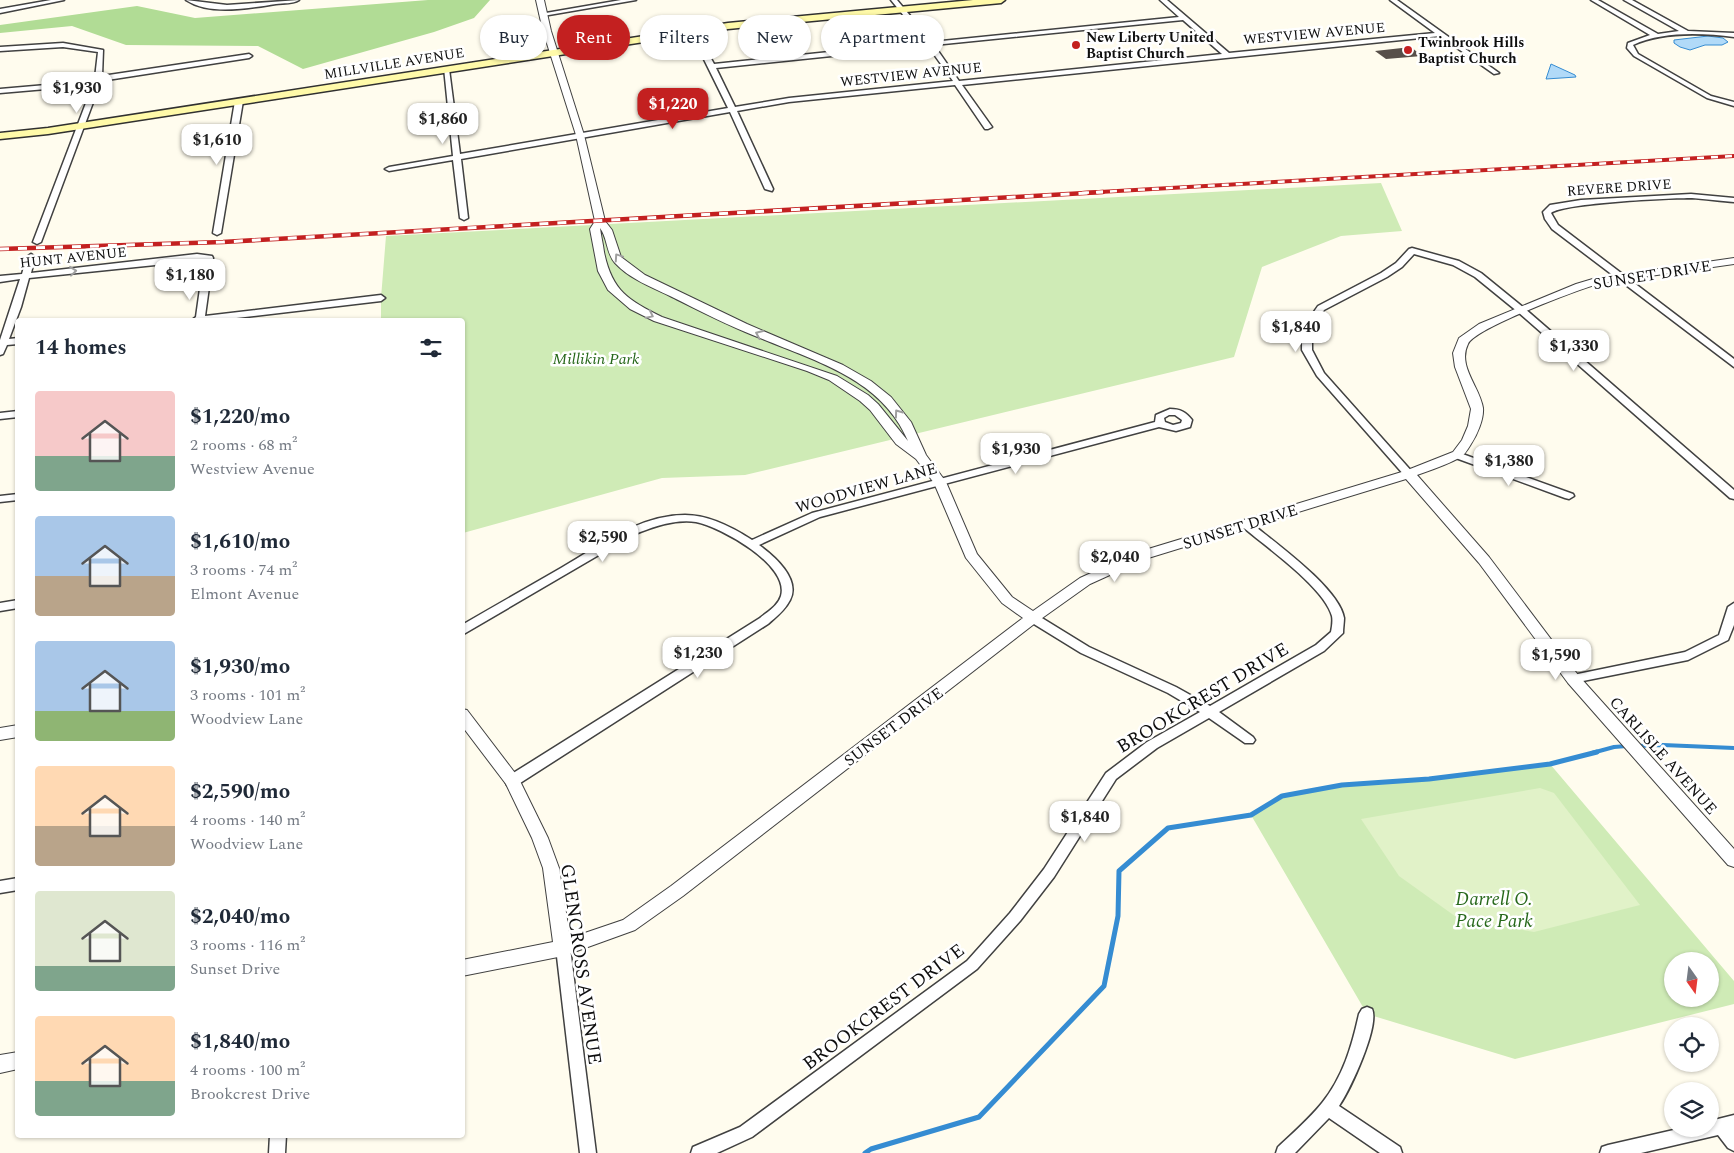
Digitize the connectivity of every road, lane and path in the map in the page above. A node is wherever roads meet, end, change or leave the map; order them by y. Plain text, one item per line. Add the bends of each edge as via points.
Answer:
1 (61, 0) edge
2 (189, 0) edge
3 (296, 0) edge
4 (540, 0) edge
5 (633, 0) edge
6 (894, 0) edge
7 (999, 0) edge
8 (1163, 0) edge
9 (1393, 0) edge
10 (1594, 0) edge
11 (1627, 0) edge
12 (902, 9) junction
13 (0, 11) edge
14 (543, 14) junction
15 (907, 15) edge
16 (1184, 18) junction
17 (728, 27) edge
18 (1687, 33) junction
19 (1441, 34) junction
20 (1734, 35) edge
21 (1657, 36) junction
22 (640, 39) edge
23 (944, 43) edge
24 (0, 49) edge
25 (555, 52) junction
26 (1226, 54) junction
27 (821, 55) edge
28 (249, 56) dead end
29 (709, 60) edge
30 (941, 60) edge
31 (712, 66) junction
32 (446, 69) junction
33 (1496, 73) dead end
34 (98, 79) junction
35 (957, 82) junction
36 (0, 91) edge
37 (239, 101) junction
38 (1734, 104) edge
39 (732, 108) junction
40 (80, 126) junction
41 (988, 127) dead end
42 (580, 135) junction
43 (0, 136) edge
44 (456, 156) junction
45 (389, 169) dead end
46 (769, 189) dead end
47 (1734, 200) edge
48 (464, 218) dead end
49 (600, 221) junction
50 (218, 233) dead end
51 (37, 242) dead end
52 (32, 257) dead end
53 (1734, 261) edge
54 (25, 276) junction
55 (1621, 277) junction
56 (0, 279) edge
57 (381, 298) dead end
58 (1521, 310) junction
59 (200, 318) edge
60 (216, 318) edge
61 (15, 342) edge
62 (1, 346) edge
63 (1734, 364) edge
64 (15, 414) edge
65 (0, 416) edge
66 (1160, 424) dead end
67 (1457, 455) junction
68 (920, 456) junction
69 (1409, 474) junction
70 (940, 482) junction
71 (1569, 496) dead end
72 (1734, 496) edge
73 (15, 498) edge
74 (0, 500) edge
75 (1247, 524) junction
76 (752, 544) junction
77 (15, 604) edge
78 (0, 607) edge
79 (1734, 607) edge
80 (1033, 618) junction
81 (465, 628) edge
82 (1574, 679) junction
83 (1210, 712) junction
84 (465, 718) edge
85 (15, 732) edge
86 (0, 734) edge
87 (1249, 740) dead end
88 (512, 781) junction
89 (1734, 860) edge
90 (15, 884) edge
91 (0, 887) edge
92 (563, 948) junction
93 (465, 967) edge
94 (1367, 1014) dead end
95 (15, 1061) edge
96 (0, 1064) edge
97 (1328, 1108) junction
98 (1719, 1126) edge
99 (1674, 1137) edge
100 (278, 1138) edge
101 (1734, 1144) edge
102 (277, 1153) edge
103 (588, 1153) edge
104 (699, 1153) edge
105 (1284, 1153) edge
106 (1394, 1153) edge
107 (1608, 1153) edge

1 - 13 street
2 - 3 street via 223,6
4 - 14 street
5 - 14 street
6 - 12 street
7 - 12 main road, MILLVILLE AVENUE
8 - 16 street
9 - 19 street
10 - 21 street
11 - 18 street
12 - 15 street
12 - 17 main road, MILLVILLE AVENUE
14 - 25 street
16 - 23 street
16 - 26 street
18 - 20 street
18 - 21 street
19 - 26 street, WESTVIEW AVENUE
19 - 33 street
21 - 38 street via 1634,42 1630,48 1636,55 1701,93
22 - 25 main road, MILLVILLE AVENUE
24 - 34 street via 82,45 101,51
25 - 32 main road, MILLVILLE AVENUE
25 - 42 street
26 - 35 street, WESTVIEW AVENUE
27 - 31 street
28 - 34 street
29 - 31 street
30 - 35 street
31 - 39 street
32 - 37 main road, MILLVILLE AVENUE
32 - 44 street
34 - 36 street
34 - 40 street
35 - 39 street, WESTVIEW AVENUE
35 - 41 street
37 - 40 main road, MILLVILLE AVENUE
37 - 50 street
39 - 42 street, WESTVIEW AVENUE
39 - 46 street
40 - 43 main road, MILLVILLE AVENUE
40 - 51 street
42 - 44 street, WESTVIEW AVENUE
42 - 49 street
44 - 45 street, WESTVIEW AVENUE
44 - 48 street
47 - 55 street, REVERE DRIVE via 1691,196 1590,202 1566,204 1547,212 1555,226
68 -> 49 street via 914,438 898,412 881,393 835,365 738,324 637,275 614,254 607,229
49 -> 68 street via 595,229 603,271 612,288 634,307 658,319 833,378 864,398 900,441
52 - 54 street
53 - 55 street, SUNSET DRIVE
54 - 56 street, HUNT AVENUE
54 -> 59 street, HUNT AVENUE via 209,258
54 - 62 street
55 - 58 street, SUNSET DRIVE via 1580,286
55 - 63 street
57 - 60 street
58 - 67 street, SUNSET DRIVE via 1483,326 1463,340 1459,353 1460,367 1477,409 1468,440
58 - 69 street, CARLISLE AVENUE via 1456,262 1412,251 1384,275 1321,308 1307,329 1308,350 1320,374
58 - 72 street
61 - 62 street
64 - 65 street
66 - 70 street, WOODVIEW LANE
67 - 69 street, SUNSET DRIVE
67 - 71 street
68 - 70 street
69 - 75 street, SUNSET DRIVE
69 - 82 street, CARLISLE AVENUE via 1484,560
70 - 76 street, WOODVIEW LANE via 816,515
70 - 80 street via 971,555 1007,600
73 - 74 street
75 - 80 street, SUNSET DRIVE via 1140,556 1085,581
75 - 83 street, BROOKCREST DRIVE via 1330,599 1338,617 1337,633 1320,648
76 - 81 street via 714,524 696,519 656,521 629,533
76 - 88 street via 775,563 785,578 787,591 784,602 764,621
77 - 78 street
79 - 82 street via 1724,637 1688,656
80 - 83 street via 1085,650 1172,690
80 - 92 street, SUNSET DRIVE via 629,925
82 - 89 street, CARLISLE AVENUE
83 - 87 street
83 - 104 street, BROOKCREST DRIVE via 1152,745 1111,776 1050,873 972,965 746,1132
84 - 88 street, GLENCROSS AVENUE
85 - 86 street
88 - 92 street, GLENCROSS AVENUE via 551,868
90 - 91 street
92 - 93 street, SUNSET DRIVE
92 - 103 street, GLENCROSS AVENUE
94 - 97 street via 1351,1071
95 - 96 street
97 - 105 street
97 - 106 street
98 - 101 street
99 - 107 street
100 - 102 street

